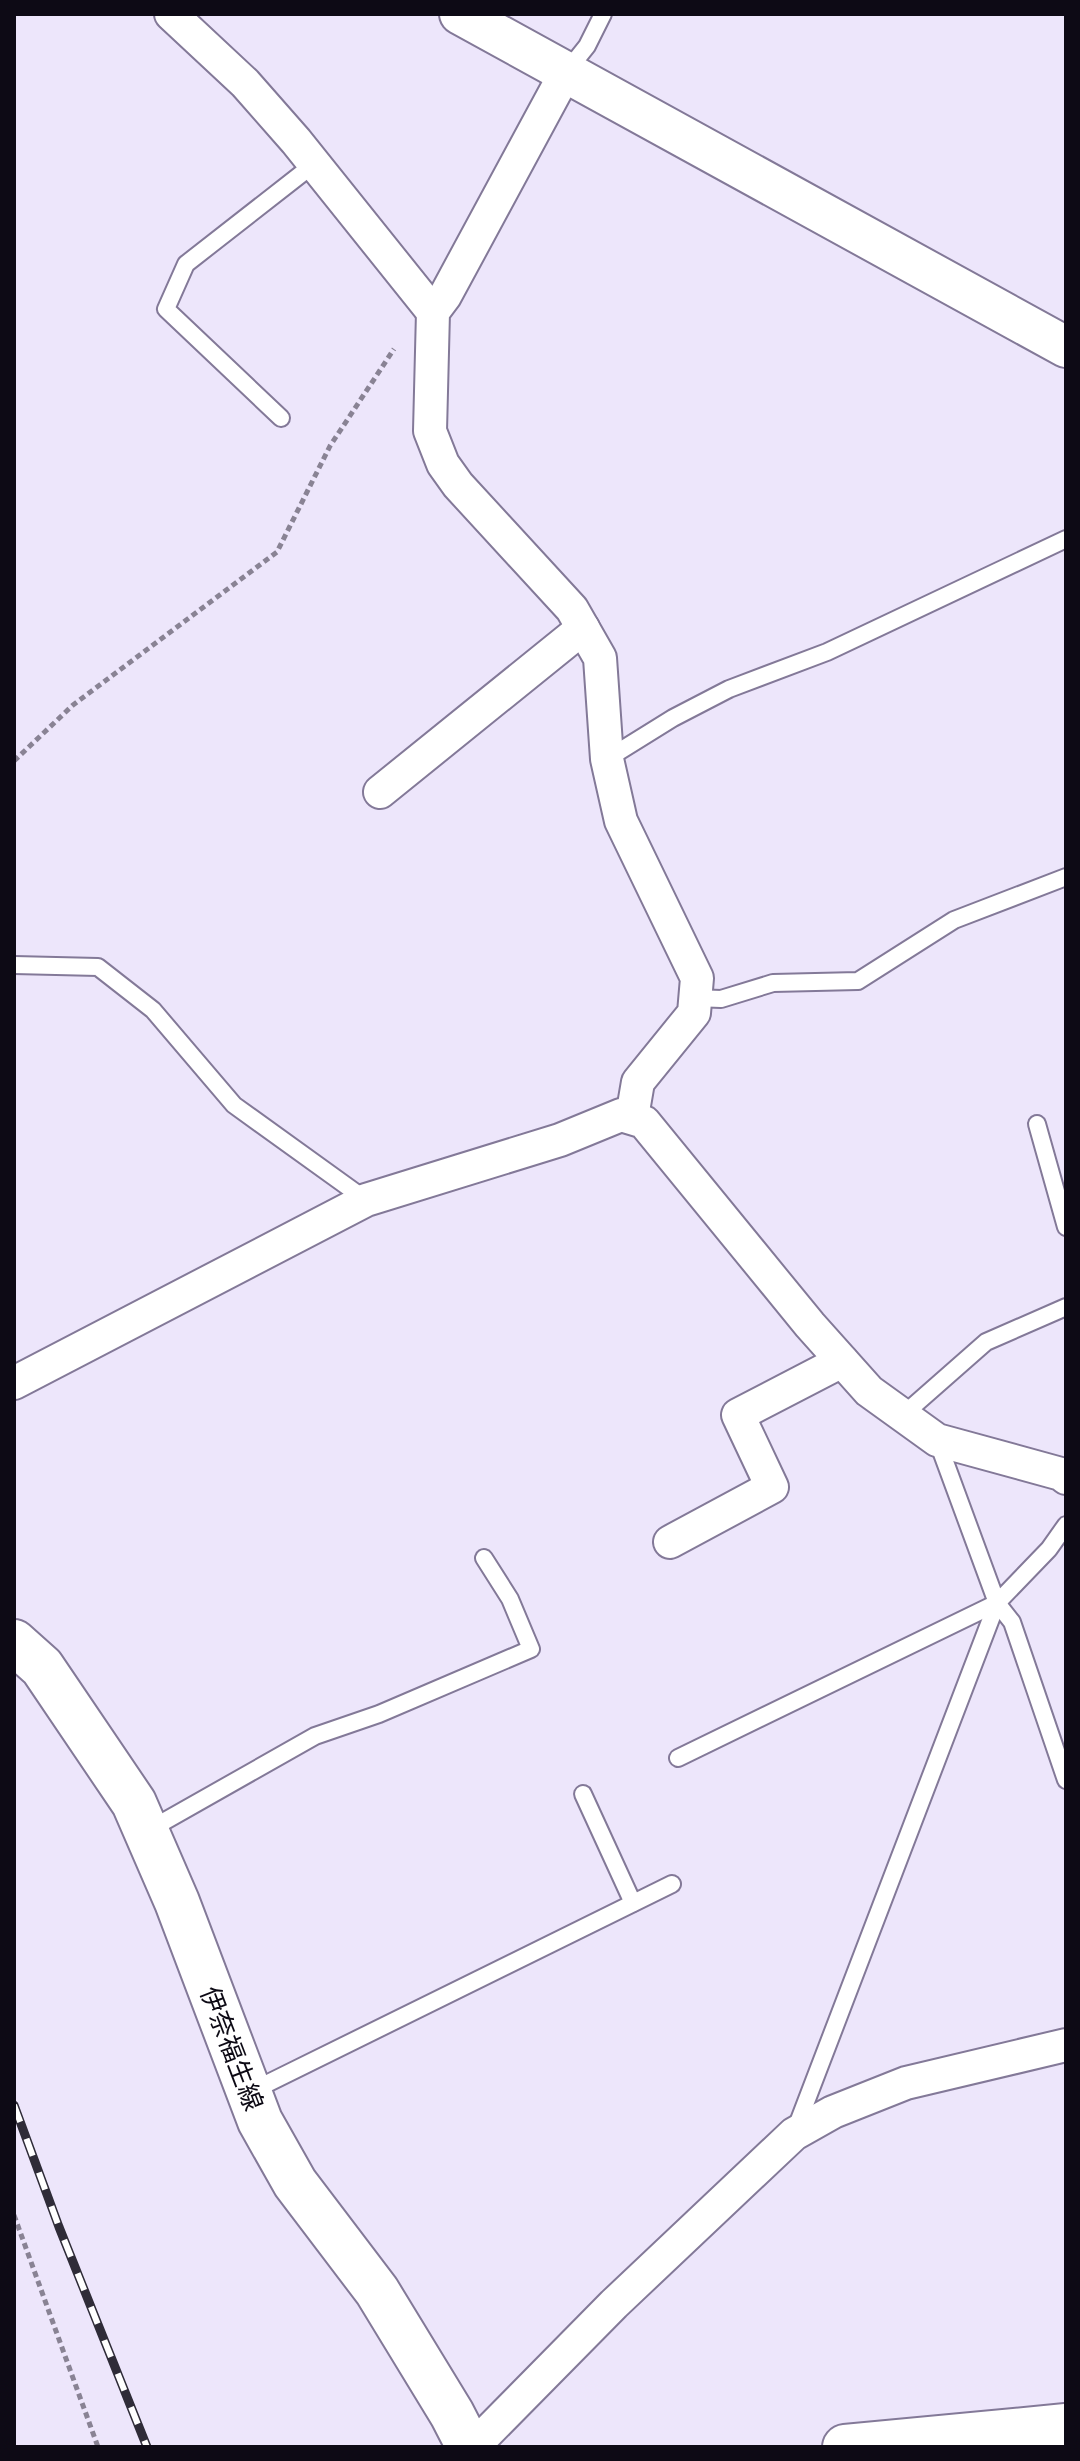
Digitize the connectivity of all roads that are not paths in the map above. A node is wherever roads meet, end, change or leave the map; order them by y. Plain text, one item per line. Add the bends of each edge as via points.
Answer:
1 (171, 14) edge
2 (460, 14) edge
3 (603, 14) edge
4 (566, 72) junction
5 (314, 164) junction
6 (433, 312) junction
7 (1066, 347) edge
8 (281, 418) dead end
9 (1066, 539) edge
10 (583, 628) junction
11 (607, 759) junction
12 (380, 792) dead end
13 (1066, 877) edge
14 (14, 965) edge
15 (695, 998) junction
16 (632, 1117) junction
17 (1037, 1124) dead end
18 (366, 1200) junction
19 (1066, 1227) edge
20 (1066, 1307) edge
21 (842, 1361) junction
22 (14, 1383) edge
23 (903, 1415) junction
24 (937, 1440) junction
25 (1066, 1478) edge
26 (1066, 1525) edge
27 (670, 1542) dead end
28 (484, 1558) dead end
29 (997, 1603) junction
30 (14, 1642) edge
31 (678, 1758) dead end
32 (1066, 1780) edge
33 (583, 1794) dead end
34 (146, 1832) junction
35 (672, 1884) dead end
36 (633, 1903) junction
37 (1066, 2045) edge
38 (249, 2093) junction
39 (794, 2134) junction
40 (1066, 2426) edge
41 (471, 2447) edge
42 (845, 2447) edge

1 - 5 street via 245,83
2 - 4 street
3 - 4 lane
4 - 6 street
4 - 7 street
5 - 6 street
5 - 8 lane via 186,264 166,309
6 - 10 street via 430,431 443,464
9 - 11 lane via 827,652 729,689
10 - 11 street via 600,658
10 - 12 street
11 - 15 street via 621,821 697,978
13 - 15 lane via 954,920 858,981 773,983 721,999
14 - 18 lane via 98,967 153,1010 234,1105
15 - 16 street via 694,1013 638,1082
16 - 18 street via 621,1115 560,1140
16 - 21 street via 644,1122
17 - 19 lane
18 - 22 street
20 - 23 lane via 986,1342
21 - 23 street via 869,1391
21 - 27 street via 738,1415 772,1487
23 - 24 street
24 - 25 street
24 - 29 lane
26 - 29 lane
28 - 34 lane via 510,1599 531,1649 315,1736
29 - 31 lane
29 - 32 lane via 1012,1622
29 - 39 lane
30 - 34 main road, 伊奈福生線 via 42,1667 134,1803
33 - 36 lane
34 - 38 main road, 伊奈福生線
35 - 36 lane
36 - 38 lane
37 - 39 street via 906,2083
38 - 41 main road, 伊奈福生線 via 295,2183 377,2291
39 - 41 street
40 - 42 main road

